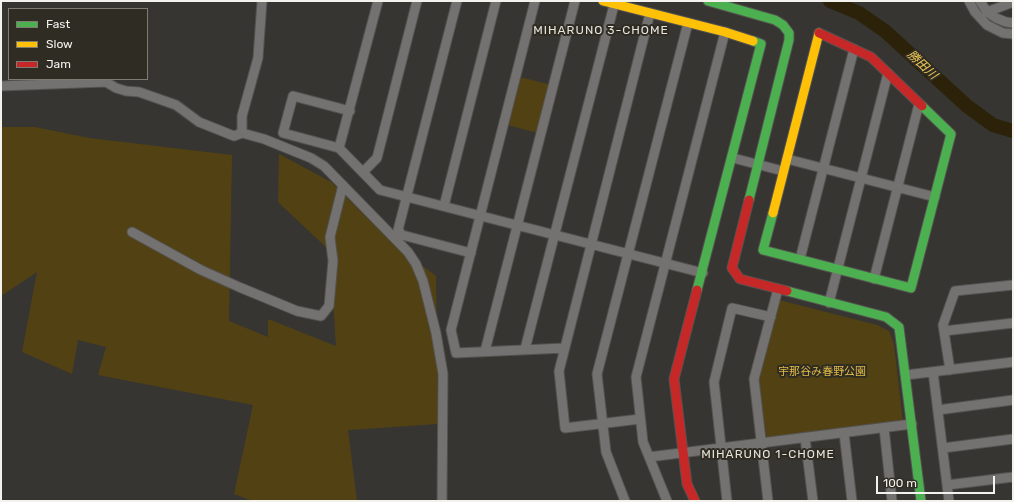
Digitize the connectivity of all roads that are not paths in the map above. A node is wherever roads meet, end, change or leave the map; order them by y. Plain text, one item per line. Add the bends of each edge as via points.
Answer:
1 (262, 1) edge
2 (378, 1) edge
3 (417, 1) edge
4 (456, 1) edge
5 (496, 1) edge
6 (535, 1) edge
7 (575, 1) edge
8 (603, 1) edge
9 (708, 1) edge
10 (969, 1) edge
11 (980, 1) edge
12 (614, 2) edge
13 (1013, 2) edge
14 (987, 12) junction
15 (650, 13) junction
16 (688, 23) junction
17 (1013, 23) edge
18 (725, 32) junction
19 (1013, 34) edge
20 (854, 49) junction
21 (888, 73) junction
22 (1, 86) edge
23 (919, 104) junction
24 (350, 111) junction
25 (242, 132) junction
26 (339, 148) junction
27 (732, 158) junction
28 (787, 159) junction
29 (758, 165) junction
30 (824, 168) junction
31 (783, 171) junction
32 (363, 172) junction
33 (860, 178) junction
34 (343, 185) junction
35 (898, 187) junction
36 (406, 197) junction
37 (934, 197) junction
38 (444, 206) junction
39 (481, 216) junction
40 (518, 225) junction
41 (132, 232) dead end
42 (554, 235) junction
43 (592, 244) junction
44 (471, 252) junction
45 (629, 254) junction
46 (800, 259) junction
47 (666, 263) junction
48 (837, 269) junction
49 (703, 273) junction
50 (874, 278) junction
51 (1013, 284) edge
52 (778, 289) junction
53 (829, 303) junction
54 (771, 317) junction
55 (1013, 323) edge
56 (944, 331) junction
57 (565, 348) junction
58 (525, 349) junction
59 (485, 351) junction
60 (1013, 362) edge
61 (950, 370) junction
62 (933, 372) junction
63 (906, 375) junction
64 (1013, 400) edge
65 (938, 410) junction
66 (640, 419) junction
67 (603, 424) junction
68 (912, 424) junction
69 (884, 428) junction
70 (844, 433) junction
71 (805, 438) junction
72 (1013, 439) edge
73 (761, 444) junction
74 (943, 448) junction
75 (721, 449) junction
76 (683, 453) junction
77 (649, 457) junction
78 (1013, 477) edge
79 (947, 485) junction
80 (442, 501) edge
81 (625, 501) edge
82 (667, 501) edge
83 (695, 501) edge
84 (727, 501) edge
85 (768, 501) edge
86 (813, 501) edge
87 (852, 501) edge
88 (892, 501) edge
89 (921, 501) edge
90 (949, 501) edge

1 - 25 street via 258,58 242,116
2 - 24 street
3 - 32 street via 377,158
4 - 36 street
5 - 38 street
6 - 39 street
7 - 40 street
8 - 12 street
9 - 29 street via 775,20 789,33
10 - 19 street via 987,25 1003,33
11 - 14 street
12 - 15 street
12 - 42 street
13 - 14 street
14 - 17 street via 996,18
15 - 16 street
15 - 43 street
16 - 18 street
16 - 45 street
18 - 27 street via 761,44
18 - 47 street
20 - 21 street via 871,56
20 - 28 street via 819,33
20 - 30 street
21 - 23 street
21 - 33 street
22 - 25 street via 106,82 116,88 139,92 176,105 199,122 234,136
23 - 35 street
23 - 37 street via 951,134
24 - 26 street
24 - 26 street via 293,96 283,134
25 - 34 street via 311,158 324,166
26 - 32 street
27 - 29 street
27 - 49 street
28 - 30 street
28 - 31 street
29 - 31 street
29 - 52 street via 732,268 740,280
30 - 33 street
30 - 46 street
31 - 46 street via 763,250
32 - 36 street via 380,190
33 - 35 street
33 - 48 street
34 - 41 street via 330,237 333,261 329,306 321,316 297,311 220,279
34 - 80 street via 408,252 423,281 443,374
35 - 37 street
35 - 50 street
36 - 38 street
36 - 44 street via 398,230 402,235
37 - 50 street via 911,288
38 - 39 street
39 - 40 street
39 - 44 street
40 - 42 street
40 - 59 street
42 - 43 street
42 - 58 street
43 - 45 street
43 - 57 street
44 - 59 street via 451,330 456,353
45 - 47 street
45 - 67 street via 597,374
46 - 48 street
47 - 49 street
47 - 66 street via 636,377
48 - 50 street
48 - 53 street
49 - 76 street via 674,379
51 - 56 street via 955,291 943,325
52 - 53 street
52 - 54 street
53 - 63 street via 894,322 899,327
54 - 73 street via 754,379
54 - 75 street via 732,308 714,382
55 - 56 street
56 - 61 street
57 - 58 street
57 - 67 street via 558,371 565,428
58 - 59 street
60 - 61 street
61 - 62 street
62 - 63 street
62 - 65 street
63 - 68 street
64 - 65 street
65 - 74 street
66 - 67 street
66 - 77 street via 643,442
67 - 81 street via 606,452
68 - 69 street
68 - 89 street
69 - 70 street
69 - 88 street
70 - 71 street
70 - 87 street
71 - 73 street
71 - 86 street
72 - 74 street
73 - 75 street
73 - 85 street
74 - 79 street
75 - 76 street
75 - 84 street
76 - 77 street
76 - 83 street via 687,484
77 - 82 street
78 - 79 street
79 - 90 street

